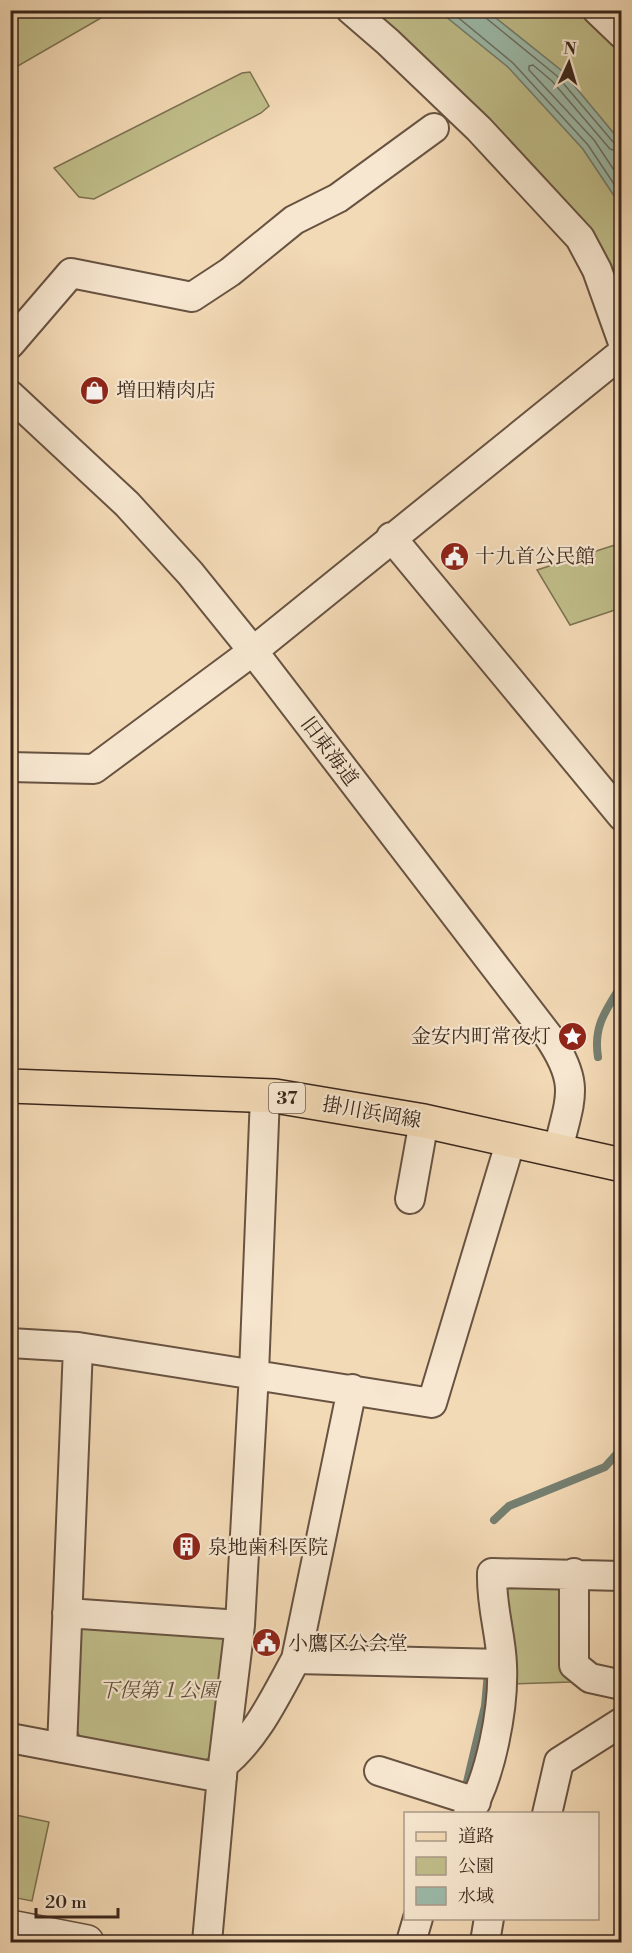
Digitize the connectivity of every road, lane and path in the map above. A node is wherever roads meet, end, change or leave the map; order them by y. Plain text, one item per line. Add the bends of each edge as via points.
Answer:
1 (351, 10) edge
2 (597, 10) edge
3 (621, 34) edge
4 (434, 128) dead end
5 (621, 340) edge
6 (10, 344) edge
7 (621, 353) edge
8 (10, 395) edge
9 (391, 537) junction
10 (253, 651) junction
11 (10, 767) edge
12 (621, 816) edge
13 (10, 1086) edge
14 (265, 1096) junction
15 (424, 1121) junction
16 (511, 1140) junction
17 (558, 1150) junction
18 (621, 1165) edge
19 (410, 1199) dead end
20 (10, 1343) edge
21 (78, 1347) junction
22 (254, 1373) junction
23 (352, 1389) junction
24 (574, 1573) junction
25 (621, 1576) edge
26 (67, 1613) junction
27 (240, 1625) junction
28 (296, 1659) junction
29 (502, 1664) junction
30 (621, 1685) edge
31 (621, 1722) edge
32 (10, 1738) edge
33 (62, 1748) junction
34 (379, 1771) dead end
35 (222, 1772) junction
36 (472, 1808) edge
37 (547, 1812) edge
38 (417, 1920) edge
39 (489, 1920) edge
40 (10, 1928) edge
41 (87, 1942) edge
42 (207, 1942) edge
43 (411, 1942) edge
44 (485, 1942) edge

1 - 5 street via 478,129 580,238 597,270
2 - 3 street
4 - 6 street via 338,198 294,220 192,297 71,273
7 - 9 street
8 - 10 street, 旧東海道 via 127,504
9 - 10 street
9 - 12 street
10 - 11 street via 94,769
10 - 17 street, 旧東海道 via 563,1059 570,1088
13 - 14 main road, 掛川浜岡線 / 37
14 - 15 main road, 掛川浜岡線 / 37
14 - 22 street
15 - 16 main road, 掛川浜岡線 / 37
15 - 19 street
16 - 17 main road, 掛川浜岡線 / 37
16 - 23 street via 432,1403
17 - 18 main road, 掛川浜岡線 / 37
20 - 21 street
21 - 22 street
21 - 26 street
22 - 23 street
22 - 27 street
23 - 28 street
24 - 25 street
24 - 29 street via 492,1573 491,1602
24 - 30 street via 574,1665 590,1678
26 - 27 street
26 - 33 street
27 - 35 street
28 - 29 street
28 - 35 street via 262,1721
29 - 36 street via 499,1709 488,1767
31 - 37 street via 559,1762
32 - 33 street
33 - 35 street
34 - 36 street
35 - 42 street
38 - 43 street
39 - 44 street
40 - 41 street

